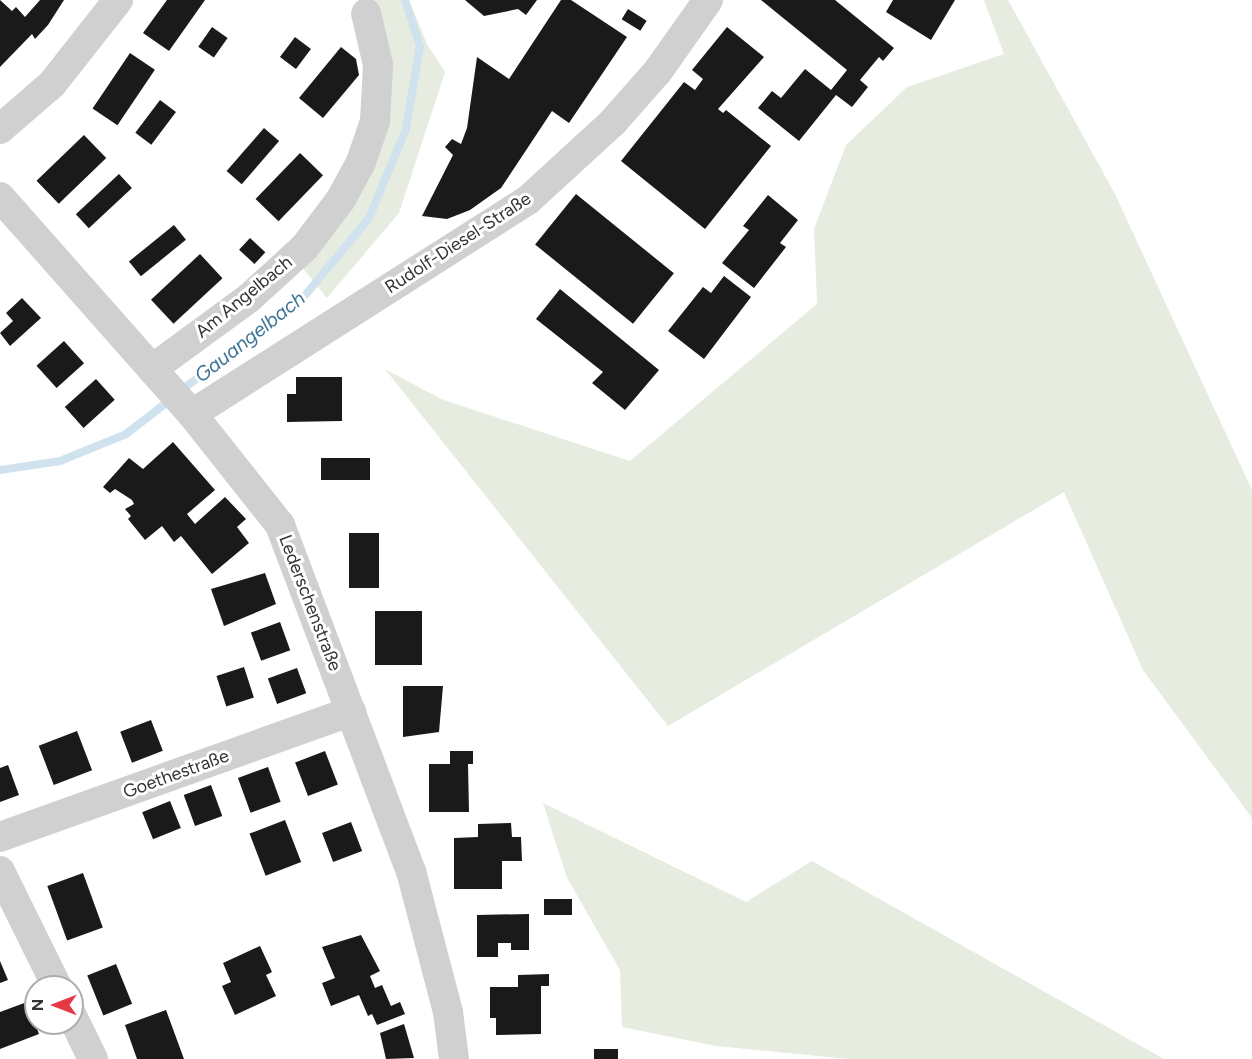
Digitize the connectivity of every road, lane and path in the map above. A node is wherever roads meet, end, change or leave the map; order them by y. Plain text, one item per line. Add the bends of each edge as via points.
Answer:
1 (118, 0) edge
2 (708, 0) edge
3 (366, 13) dead end
4 (0, 129) edge
5 (0, 197) edge
6 (154, 372) junction
7 (188, 410) junction
8 (351, 711) junction
9 (0, 837) edge
10 (0, 871) edge
11 (51, 975) edge
12 (81, 1035) edge
13 (93, 1059) edge
14 (454, 1059) edge

1 - 4 street via 52,84
2 - 7 street, Rudolf-Diesel-Straße via 658,71 613,122 528,200
3 - 6 street, Am Angelbach via 378,65 375,121 361,162 341,199 304,248 249,298
5 - 6 street, Lederschenstraße
6 - 7 street, Lederschenstraße
7 - 8 street, Lederschenstraße via 280,525
8 - 9 street, Goethestraße
8 - 14 street, Lederschenstraße via 426,921 448,1012
10 - 11 street
12 - 13 street

